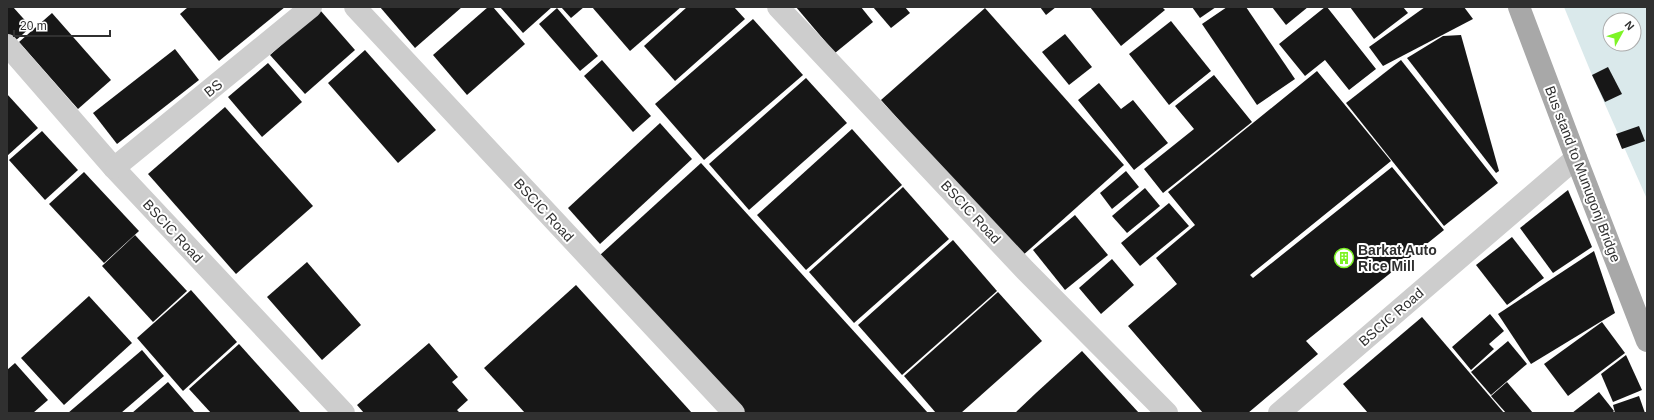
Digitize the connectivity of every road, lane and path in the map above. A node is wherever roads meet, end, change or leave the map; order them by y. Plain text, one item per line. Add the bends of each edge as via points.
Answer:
1 (311, 7) edge
2 (355, 7) edge
3 (778, 7) edge
4 (1519, 7) edge
5 (7, 45) edge
6 (1576, 158) junction
7 (114, 168) junction
8 (1647, 341) edge
9 (344, 413) edge
10 (734, 413) edge
11 (1167, 413) edge
12 (1279, 413) edge

1 - 7 street, BS
2 - 10 street, BSCIC Road
3 - 11 street, BSCIC Road via 1025,270
4 - 6 main road, Bus stand to Munugonj Bridge
5 - 7 street, BSCIC Road
6 - 8 main road, Bus stand to Munugonj Bridge
6 - 12 street, BSCIC Road
7 - 9 street, BSCIC Road

